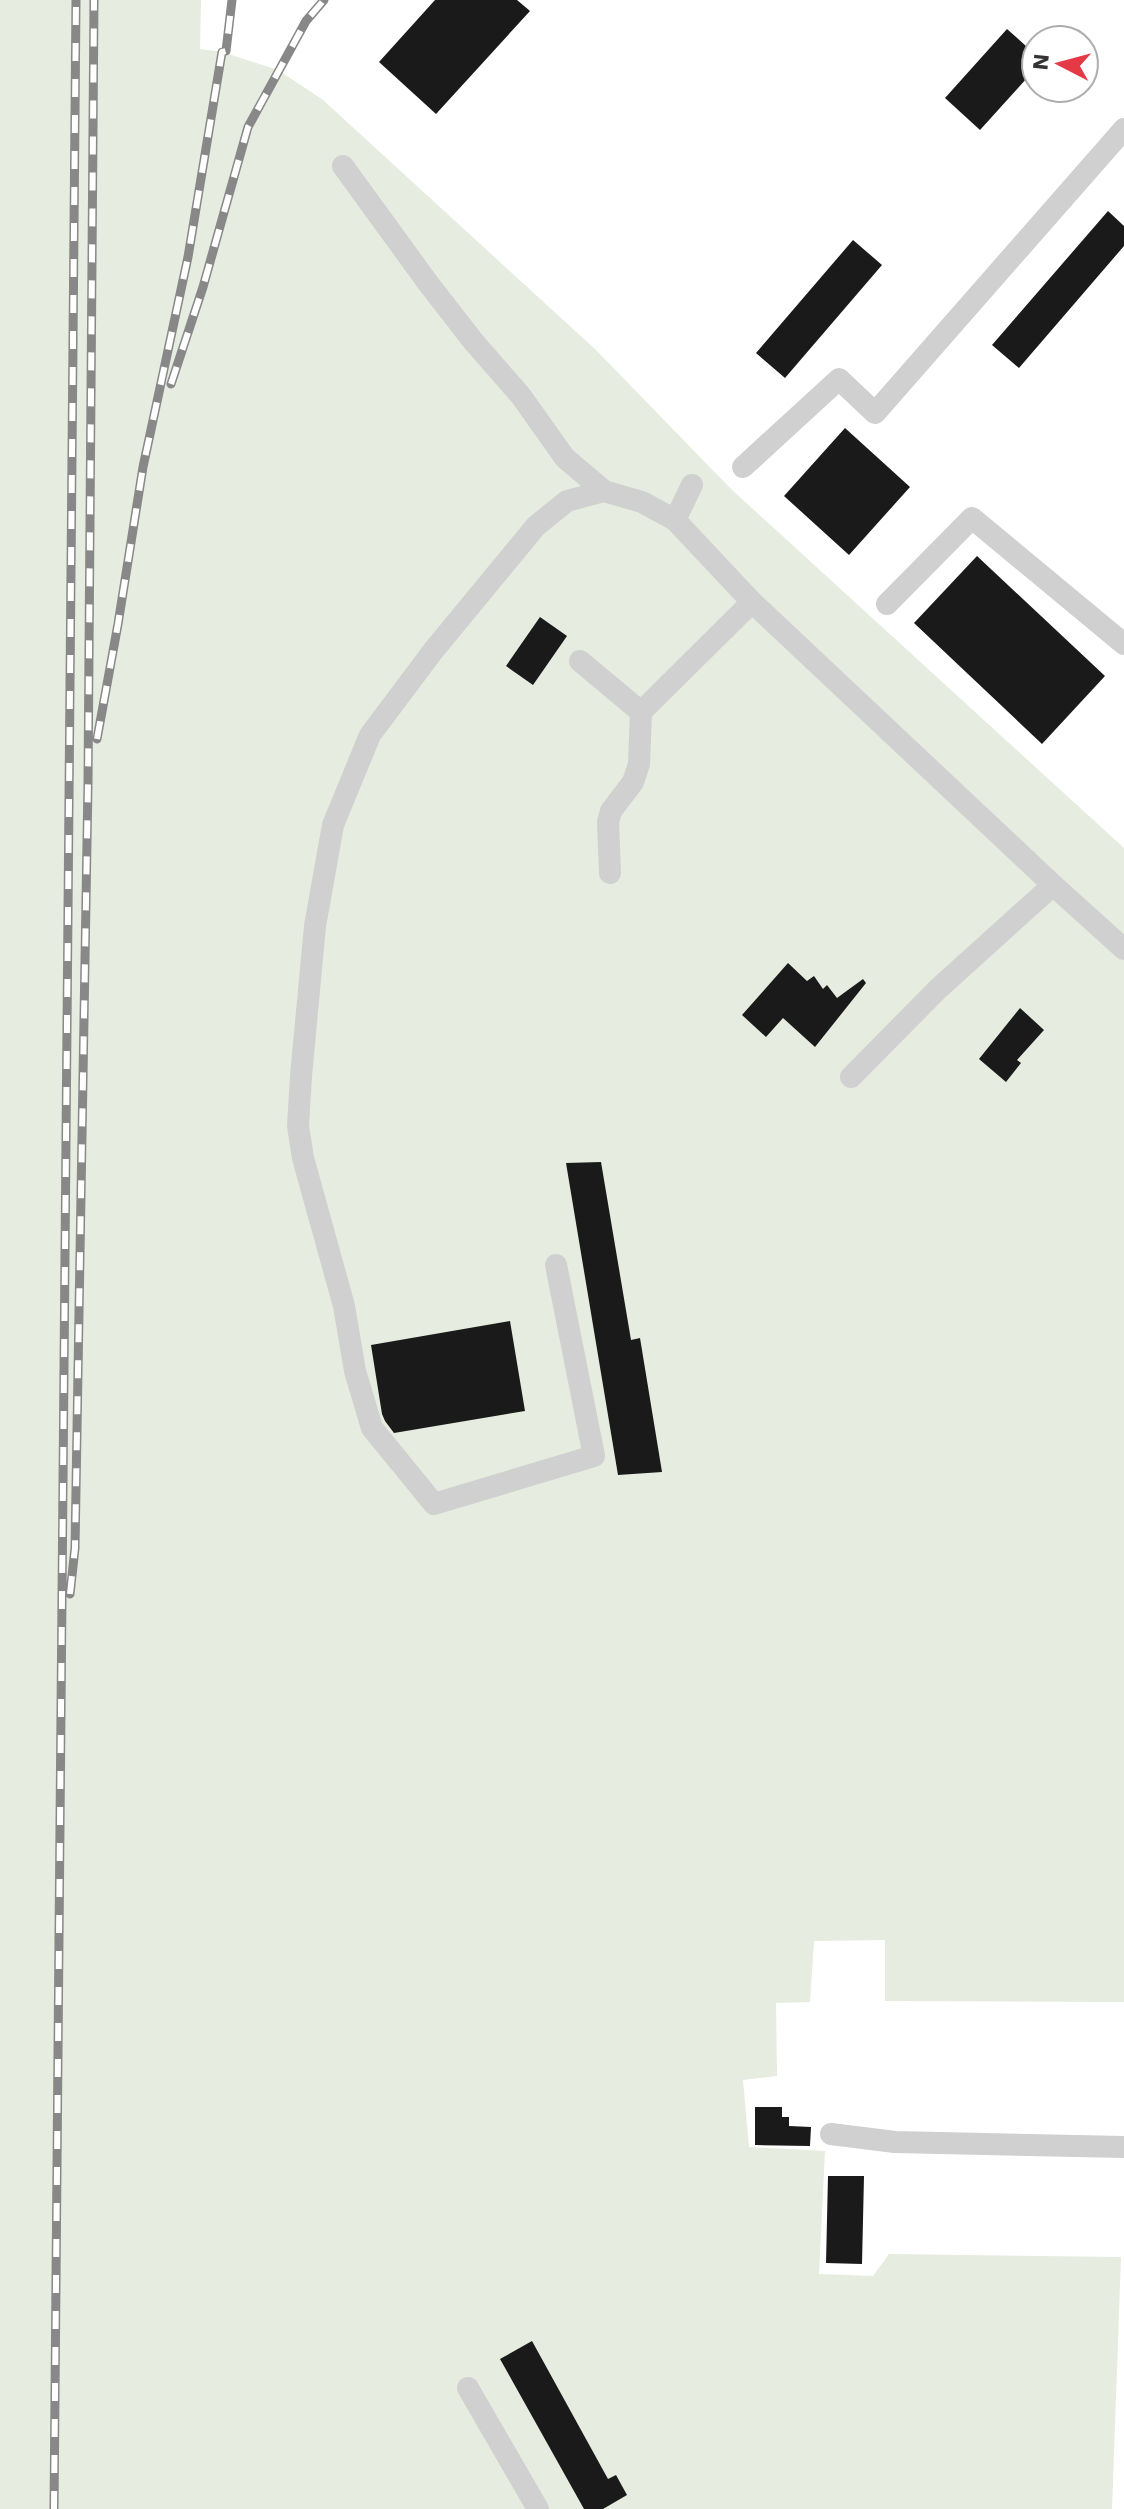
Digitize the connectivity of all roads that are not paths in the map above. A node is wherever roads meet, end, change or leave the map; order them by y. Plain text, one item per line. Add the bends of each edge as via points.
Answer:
1 (1124, 129) edge
2 (343, 166) dead end
3 (743, 467) dead end
4 (692, 485) dead end
5 (604, 491) junction
6 (675, 520) junction
7 (752, 602) junction
8 (887, 604) dead end
9 (1124, 644) edge
10 (580, 661) dead end
11 (641, 712) junction
12 (610, 873) dead end
13 (1053, 885) junction
14 (1124, 949) edge
15 (851, 1077) dead end
16 (556, 1265) dead end
17 (831, 2134) dead end
18 (1124, 2147) edge
19 (468, 2388) dead end
20 (538, 2509) edge

1 - 3 street via 875,413 839,379
2 - 5 street via 565,458
4 - 6 street
5 - 6 street via 642,502
5 - 16 street via 567,501 536,526 370,735 333,825 315,926 298,1126 303,1158 372,1428 434,1504 594,1456
6 - 7 street
7 - 11 street
7 - 13 street
8 - 9 street via 972,518
10 - 11 street
11 - 12 street via 639,764 608,822
13 - 14 street
13 - 15 street
17 - 18 street via 895,2142
19 - 20 street

